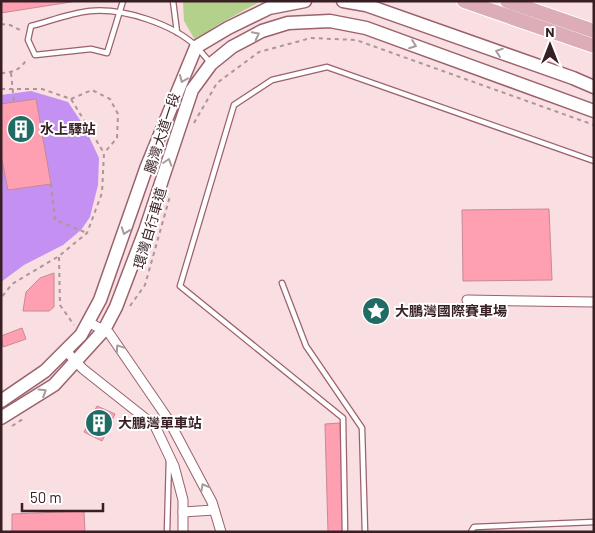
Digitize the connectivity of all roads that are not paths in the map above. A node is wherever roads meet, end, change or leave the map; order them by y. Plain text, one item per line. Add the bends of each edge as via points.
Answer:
1 (123, 1) edge
2 (173, 1) edge
3 (305, 1) edge
4 (343, 1) edge
5 (464, 1) edge
6 (507, 1) edge
7 (483, 4) edge
8 (120, 11) junction
9 (594, 31) edge
10 (177, 32) junction
11 (196, 46) junction
12 (594, 46) edge
13 (212, 64) junction
14 (594, 87) edge
15 (594, 111) edge
16 (594, 161) edge
17 (282, 283) dead end
18 (466, 300) dead end
19 (594, 302) edge
20 (88, 322) junction
21 (104, 330) junction
22 (66, 350) junction
23 (77, 360) junction
24 (1, 401) edge
25 (5, 422) edge
26 (169, 456) junction
27 (214, 510) junction
28 (183, 512) junction
29 (594, 522) edge
30 (167, 532) edge
31 (183, 532) edge
32 (222, 532) edge
33 (345, 532) edge
34 (366, 532) edge
35 (472, 532) edge

1 - 8 lane
2 - 10 lane
3 - 11 street via 269,8
14 -> 4 street via 366,5
5 - 7 main road
6 - 9 main road
7 - 12 main road
8 - 8 lane via 107,52 91,48 35,55 28,40 31,26 89,11
8 - 10 lane
10 - 11 lane
11 - 13 lane
11 -> 20 street, 鵬灣大道一段 via 147,166 100,300
13 -> 15 street, 鵬灣大道一段 via 232,47 262,31 288,23 330,21 382,33
21 -> 13 street, 鵬灣大道一段 via 145,231 192,90
16 - 33 lane via 327,68 272,80 234,105 180,286 343,418
17 - 34 lane via 306,346 362,428
18 - 19 street
20 - 21 street
20 - 22 street, 鵬灣大道一段 via 82,335
21 - 23 street, 鵬灣大道一段
27 -> 21 street via 168,419 110,333
22 - 23 street
22 - 24 street, 鵬灣大道一段 via 45,371
25 -> 23 street, 鵬灣大道一段 via 54,385
23 - 26 street via 155,426
26 - 28 street via 183,500
26 - 30 lane
27 - 28 street
27 - 32 street
28 - 31 street
29 - 35 lane via 474,527

